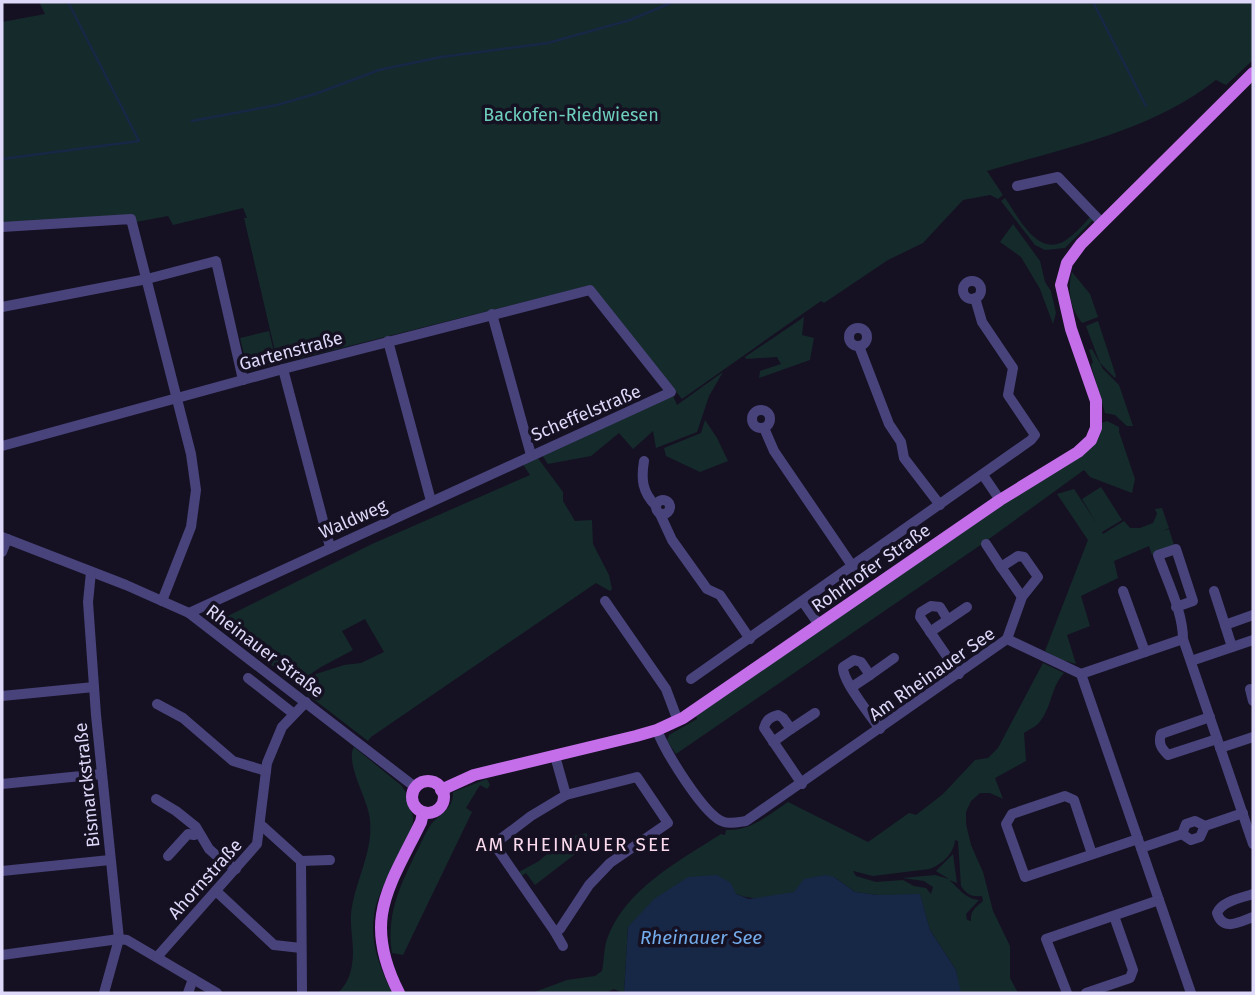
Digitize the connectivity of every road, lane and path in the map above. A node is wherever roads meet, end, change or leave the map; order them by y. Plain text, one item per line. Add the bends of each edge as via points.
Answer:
1 (1253, 73) edge
2 (1017, 186) dead end
3 (1102, 223) junction
4 (2, 227) edge
5 (147, 279) junction
6 (975, 298) dead end
7 (2, 307) edge
8 (492, 314) junction
9 (388, 341) junction
10 (859, 346) dead end
11 (283, 369) junction
12 (243, 380) junction
13 (671, 392) joint
14 (176, 400) junction
15 (764, 428) dead end
16 (2, 446) edge
17 (531, 455) junction
18 (644, 461) dead end
19 (983, 475) junction
20 (1000, 500) junction
21 (431, 501) junction
22 (940, 505) junction
23 (4, 538) edge
24 (986, 544) dead end
25 (330, 547) junction
26 (2, 552) edge
27 (853, 567) junction
28 (1001, 568) junction
29 (91, 572) junction
30 (1123, 591) dead end
31 (1214, 591) dead end
32 (1022, 597) junction
33 (163, 601) junction
34 (605, 601) dead end
35 (803, 602) junction
36 (967, 607) dead end
37 (1176, 607) junction
38 (189, 613) junction
39 (1253, 615) edge
40 (948, 620) junction
41 (819, 625) junction
42 (1225, 625) junction
43 (930, 632) junction
44 (750, 639) junction
45 (1007, 639) junction
46 (1183, 639) junction
47 (1253, 640) edge
48 (1233, 647) junction
49 (1145, 652) junction
50 (894, 658) dead end
51 (1191, 661) junction
52 (959, 674) junction
53 (1081, 674) junction
54 (870, 675) junction
55 (248, 678) dead end
56 (691, 679) dead end
57 (852, 687) junction
58 (94, 688) junction
59 (1250, 690) dead end
60 (2, 696) edge
61 (1253, 701) edge
62 (306, 702) junction
63 (157, 704) dead end
64 (815, 713) dead end
65 (293, 714) junction
66 (1210, 717) junction
67 (678, 721) junction
68 (791, 729) junction
69 (880, 729) junction
70 (657, 730) junction
71 (1253, 737) edge
72 (773, 742) junction
73 (1219, 743) junction
74 (555, 756) junction
75 (266, 771) junction
76 (101, 774) junction
77 (802, 784) junction
78 (2, 785) edge
79 (415, 787) junction
80 (441, 790) junction
81 (566, 795) junction
82 (156, 800) dead end
83 (423, 813) junction
84 (1243, 813) junction
85 (191, 822) junction
86 (260, 824) junction
87 (199, 833) junction
88 (188, 834) junction
89 (1252, 838) edge
90 (1139, 843) junction
91 (1092, 854) junction
92 (168, 856) dead end
93 (110, 860) junction
94 (330, 860) dead end
95 (301, 861) junction
96 (236, 869) junction
97 (2, 871) edge
98 (216, 891) junction
99 (1253, 894) edge
100 (1159, 900) junction
101 (1114, 916) junction
102 (1253, 917) edge
103 (555, 932) junction
104 (119, 939) junction
105 (562, 946) dead end
106 (301, 948) junction
107 (2, 955) edge
108 (157, 957) junction
109 (193, 979) junction
110 (302, 991) dead end
111 (104, 993) edge
112 (188, 993) edge
113 (217, 993) edge
114 (399, 993) edge
115 (1067, 993) edge
116 (1086, 993) edge
117 (1191, 993) edge

1 - 3 main road, Rohrhofer Straße
2 - 3 street via 1058,177
3 - 20 main road, Rohrhofer Straße via 1072,254 1061,285 1096,401 1096,428 1078,452
4 - 5 street via 131,219
5 - 7 street
5 - 12 street via 216,261
5 - 14 street
6 - 19 street via 982,322 1013,368 1008,395 1035,435
8 - 9 street, Gartenstraße
8 - 13 street, Gartenstraße via 590,290
8 - 17 street, Scheffelstraße
9 - 11 street, Gartenstraße
9 - 21 street
10 - 22 street via 904,458
11 - 12 street, Gartenstraße
11 - 25 street
12 - 14 street, Gartenstraße
13 - 17 street, Scheffelstraße
14 - 16 street, Gartenstraße
14 - 33 street via 196,491 191,527
15 - 27 street via 774,451
17 - 21 street, Waldweg
18 - 44 street via 641,479 672,540 707,589 720,595
19 - 20 street
19 - 22 street
20 - 41 main road, Rohrhofer Straße
21 - 25 street, Waldweg
22 - 27 street
23 - 26 street
23 - 29 street, Rheinauer Straße
24 - 28 street
25 - 38 street, Waldweg
27 - 35 street
28 - 32 street
28 - 32 street via 1018,555 1024,556 1038,577
29 - 33 street, Rheinauer Straße
29 - 58 street, Bismarckstraße via 88,602
30 - 49 street
31 - 42 street
32 - 45 street
33 - 38 street, Rheinauer Straße
34 - 67 street via 666,689
35 - 41 street
35 - 44 street
36 - 40 street
37 - 37 street via 1193,601 1175,549 1158,555
37 - 46 street
38 - 62 street, Rheinauer Straße
39 - 42 street
40 - 43 street
40 - 43 street via 940,607 925,608 920,617
41 - 67 main road, Rohrhofer Straße
42 - 48 street
43 - 52 street
44 - 56 street
45 - 52 street, Am Rheinauer See
45 - 53 street, Am Rheinauer See
46 - 49 street
46 - 51 street
47 - 48 street
48 - 51 street
49 - 53 street
50 - 54 street
51 - 66 street
52 - 69 street, Am Rheinauer See
53 - 90 street
54 - 57 street
54 - 57 street via 861,662 848,663 843,674
55 - 65 street
57 - 69 street
58 - 60 street
58 - 76 street, Bismarckstraße
59 - 61 street
62 - 65 street, Ahornstraße
62 - 79 street, Rheinauer Straße
63 - 75 street via 183,718 233,761
64 - 68 street
65 - 75 street, Ahornstraße via 282,727
66 - 73 street
66 - 73 street via 1161,734 1159,740 1168,755
67 - 70 main road, Rohrhofer Straße
68 - 72 street
68 - 72 street via 783,718 771,716 764,728
69 - 77 street, Am Rheinauer See
70 - 74 main road, Rohrhofer Straße
70 - 77 street, Am Rheinauer See via 668,754 705,806 723,822 746,821
71 - 73 street
72 - 77 street
73 - 84 street
74 - 80 main road, Rohrhofer Straße via 474,775
74 - 81 street
75 - 86 street, Ahornstraße
76 - 78 street
76 - 93 street, Bismarckstraße
79 - 80 main road via 426,782
79 - 83 main road via 412,799
80 - 83 main road via 440,807
81 - 103 street via 494,844
81 - 103 street via 638,777 668,823 610,863
82 - 85 street
83 - 114 main road via 381,915 381,947
84 - 89 street
84 - 90 street via 1205,826 1195,821 1186,824 1182,834
85 - 87 street
85 - 88 street
86 - 95 street
86 - 96 street, Ahornstraße via 257,844
87 - 88 street
87 - 96 street via 218,857
88 - 92 street
90 - 91 street
90 - 100 street
91 - 91 street via 1025,877 1006,824 1012,814 1065,796 1074,800
93 - 97 street
93 - 104 street, Bismarckstraße
94 - 95 street
95 - 106 street
96 - 98 street, Ahornstraße
98 - 106 street via 274,945
98 - 108 street, Ahornstraße
99 - 102 street via 1219,907 1217,913 1224,924
100 - 101 street
100 - 117 street
101 - 115 street via 1046,939
101 - 116 street via 1133,970 1129,978
103 - 105 street
104 - 107 street
104 - 108 street
104 - 111 street, Bismarckstraße
106 - 110 street
108 - 109 street
109 - 112 street
109 - 113 street

